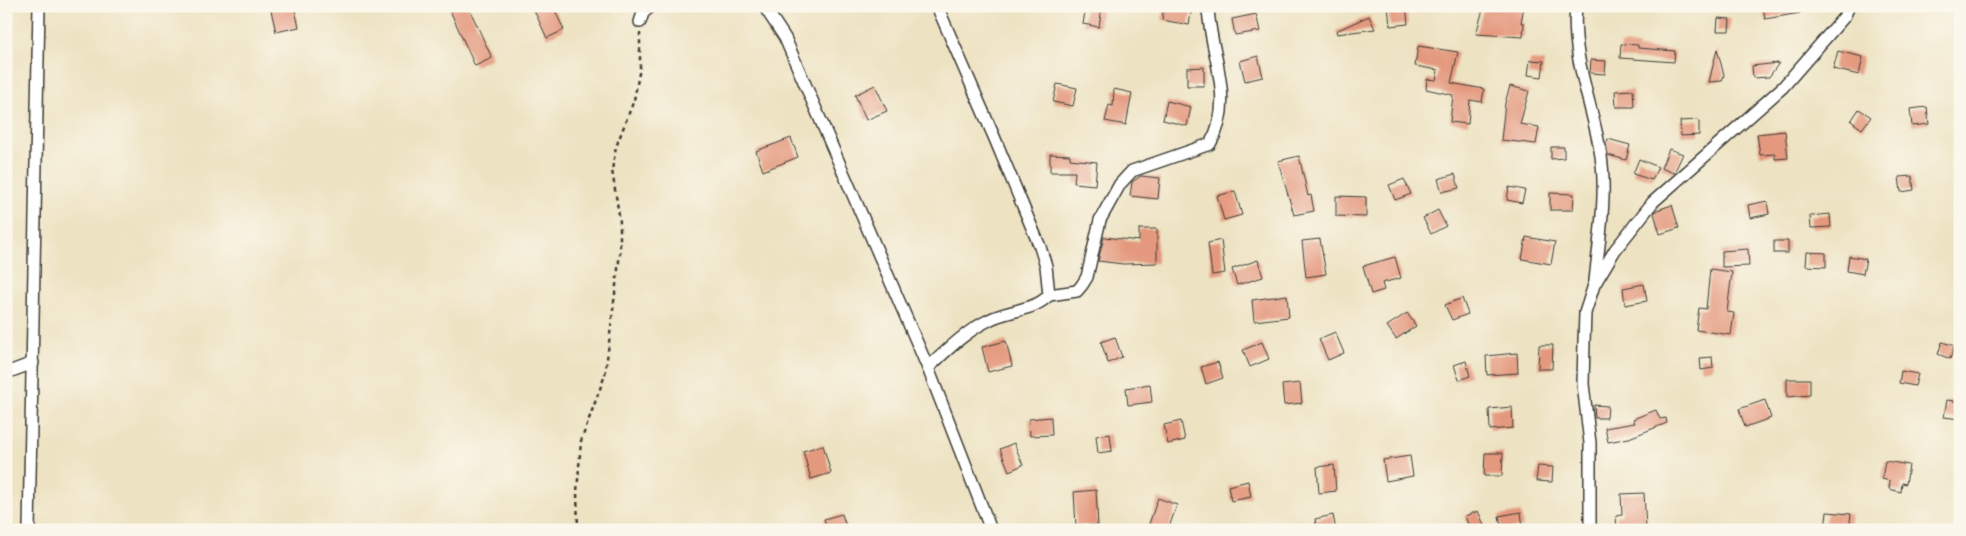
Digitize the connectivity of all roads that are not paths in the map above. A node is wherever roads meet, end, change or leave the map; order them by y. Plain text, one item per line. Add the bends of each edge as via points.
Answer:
1 (39, 6) edge
2 (651, 6) edge
3 (764, 6) edge
4 (937, 6) edge
5 (1208, 6) edge
6 (1576, 6) edge
7 (1849, 6) edge
8 (640, 22) road end
9 (1594, 285) junction
10 (1049, 295) junction
11 (33, 363) junction
12 (928, 368) junction
13 (6, 373) edge
14 (29, 530) edge
15 (990, 530) edge
16 (1590, 530) edge

1 - 11 street
2 - 8 street via 643,13
3 - 12 street via 785,38
4 - 10 street via 1040,247
5 - 10 street via 1214,58 1222,79 1220,116 1210,144 1132,172 1120,184 1100,220 1082,286 1077,291
6 - 9 street via 1576,50 1604,180
7 - 9 street via 1844,17 1783,87 1653,202 1615,250
9 - 16 street via 1585,313 1584,342 1590,444
10 - 12 street via 1042,303 988,320 955,343
11 - 13 street
11 - 14 street
12 - 15 street

